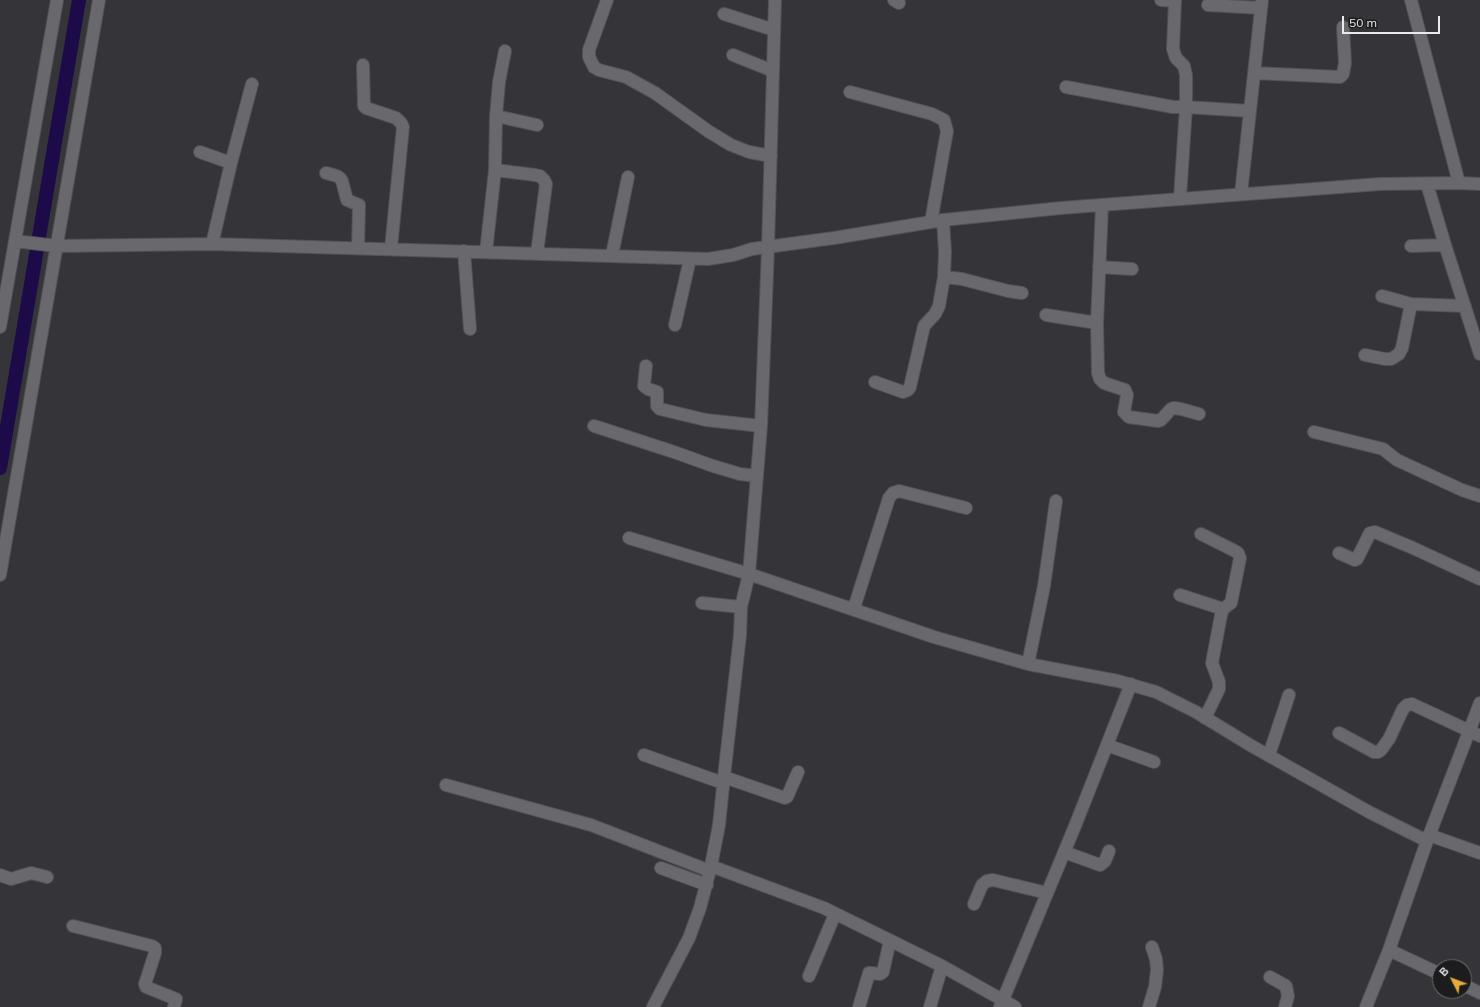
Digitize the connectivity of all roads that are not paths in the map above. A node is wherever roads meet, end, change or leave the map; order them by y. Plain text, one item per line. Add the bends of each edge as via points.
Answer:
1 (57, 0) edge
2 (99, 0) edge
3 (607, 0) edge
4 (775, 0) edge
5 (1161, 0) edge
6 (1411, 0) edge
7 (1175, 1) edge
8 (1262, 4) edge
9 (1208, 5) dead end
10 (724, 14) dead end
11 (1343, 27) dead end
12 (774, 30) junction
13 (504, 51) dead end
14 (733, 55) dead end
15 (363, 66) dead end
16 (772, 71) junction
17 (1254, 73) junction
18 (252, 84) dead end
19 (1066, 87) dead end
20 (850, 92) dead end
21 (1186, 107) junction
22 (1250, 111) junction
23 (496, 116) junction
24 (537, 126) dead end
25 (200, 152) dead end
26 (771, 156) junction
27 (231, 163) junction
28 (495, 170) junction
29 (326, 173) dead end
30 (628, 177) dead end
31 (1459, 183) junction
32 (1427, 184) junction
33 (1480, 184) edge
34 (1241, 194) junction
35 (1180, 198) junction
36 (1102, 205) junction
37 (943, 220) junction
38 (931, 222) junction
39 (18, 243) junction
40 (212, 244) junction
41 (1445, 245) junction
42 (52, 246) junction
43 (1411, 246) dead end
44 (358, 247) junction
45 (391, 248) junction
46 (768, 248) junction
47 (464, 251) junction
48 (486, 252) junction
49 (537, 253) junction
50 (612, 256) junction
51 (690, 259) junction
52 (1099, 267) junction
53 (1132, 269) dead end
54 (944, 277) junction
55 (1022, 293) dead end
56 (1382, 296) dead end
57 (1411, 304) junction
58 (1466, 306) junction
59 (1046, 315) dead end
60 (1097, 323) junction
61 (674, 325) dead end
62 (0, 327) edge
63 (470, 329) dead end
64 (1480, 354) edge
65 (1365, 355) dead end
66 (646, 366) dead end
67 (874, 382) dead end
68 (1199, 414) dead end
69 (594, 426) dead end
70 (761, 426) junction
71 (1314, 432) dead end
72 (757, 476) junction
73 (1480, 496) edge
74 (1056, 501) dead end
75 (966, 508) dead end
76 (1201, 534) dead end
77 (629, 538) dead end
78 (1339, 554) dead end
79 (750, 574) junction
80 (0, 575) edge
81 (1480, 579) edge
82 (1180, 595) dead end
83 (702, 603) dead end
84 (741, 607) junction
85 (854, 608) junction
86 (1223, 609) junction
87 (1028, 664) junction
88 (1131, 684) junction
89 (1289, 695) dead end
90 (1480, 703) edge
91 (1205, 718) junction
92 (1339, 733) dead end
93 (1475, 733) edge
94 (1107, 745) junction
95 (644, 755) dead end
96 (1269, 755) junction
97 (1154, 762) dead end
98 (798, 772) dead end
99 (724, 780) junction
100 (446, 785) dead end
101 (1428, 838) junction
102 (1109, 851) dead end
103 (1064, 852) junction
104 (1480, 853) edge
105 (661, 868) dead end
106 (710, 869) junction
107 (0, 875) edge
108 (47, 877) dead end
109 (706, 885) junction
110 (1047, 893) junction
111 (974, 904) dead end
112 (835, 914) junction
113 (73, 926) dead end
114 (890, 940) junction
115 (1152, 947) dead end
116 (1389, 950) junction
117 (942, 966) junction
118 (1432, 970) edge
119 (810, 976) dead end
120 (1270, 977) dead end
121 (1001, 1003) edge
122 (658, 1005) edge
123 (174, 1007) edge
124 (859, 1007) edge
125 (930, 1007) edge
126 (1015, 1007) edge
127 (1149, 1007) edge
128 (1285, 1007) edge
129 (1366, 1007) edge

1 - 39 street
2 - 42 street
3 - 26 street via 589,50 588,57 594,67 655,92 731,145
4 - 12 street
5 - 7 street
6 - 31 street
7 - 21 street via 1172,50 1186,70
8 - 9 street
8 - 17 street
10 - 12 street
11 - 17 street via 1345,62 1340,77
12 - 16 street
13 - 23 street
14 - 16 street
15 - 45 street via 364,106 396,118 403,127
16 - 26 street
17 - 22 street
18 - 27 street
19 - 21 street via 1166,106
20 - 38 street via 932,114 944,120 947,131
21 - 22 street
21 - 35 street
22 - 34 street
23 - 24 street
23 - 28 street
25 - 27 street
26 - 46 street
27 - 40 street
28 - 48 street
28 - 49 street via 535,175 544,180 546,184
29 - 44 street via 340,178 347,200 359,205
30 - 50 street
31 - 32 street
31 - 33 street
32 - 34 street via 1380,184
32 - 41 street
34 - 35 street
35 - 36 street
36 - 37 street
36 - 52 street
37 - 38 street
37 - 54 street
38 - 46 street
39 - 42 street
39 - 62 street via 11,261
40 - 42 street
40 - 44 street
41 - 43 street
41 - 58 street
42 - 80 street
44 - 45 street
45 - 47 street
46 - 51 street via 752,249 733,256
46 - 70 street
47 - 48 street
47 - 63 street
48 - 49 street
49 - 50 street
50 - 51 street
51 - 61 street
52 - 53 street
52 - 60 street
54 - 55 street
54 - 67 street via 937,310 924,326 908,390 903,392
56 - 57 street
57 - 58 street
57 - 65 street via 1402,348 1398,354 1391,359
58 - 64 street
59 - 60 street
60 - 68 street via 1099,377 1101,381 1127,392 1125,414 1129,417 1158,421 1174,408
66 - 70 street via 644,386 657,392 657,406 660,409 706,420
69 - 72 street via 713,466
70 - 72 street
71 - 73 street via 1383,449 1397,460
72 - 79 street
74 - 87 street via 1044,586
75 - 85 street via 899,491 893,493 889,498
76 - 86 street via 1239,555 1231,603
77 - 79 street
78 - 81 street via 1357,559 1370,533 1375,532
79 - 84 street
79 - 85 street
82 - 86 street
83 - 84 street
84 - 99 street
85 - 87 street via 934,637
86 - 91 street via 1212,663 1219,689
87 - 88 street
88 - 91 street via 1156,692
88 - 94 street
89 - 96 street
90 - 93 street
91 - 96 street
92 - 93 street via 1378,752 1389,739 1403,709 1412,704
93 - 101 street
94 - 97 street
94 - 103 street
95 - 99 street
96 - 101 street via 1369,812
98 - 99 street via 785,798
99 - 106 street via 719,825
100 - 106 street via 591,825
101 - 104 street
101 - 116 street
102 - 103 street via 1100,865
103 - 110 street
105 - 109 street
106 - 109 street
106 - 112 street via 789,895
107 - 108 street via 11,879 31,873
109 - 122 street via 689,938
110 - 111 street via 993,880 986,881
110 - 121 street
112 - 114 street
112 - 119 street
113 - 123 street via 155,948 145,984 176,999
114 - 117 street
114 - 124 street via 883,972 869,973
115 - 127 street via 1157,970 1156,987
116 - 118 street
116 - 129 street
117 - 121 street
117 - 125 street
120 - 128 street via 1286,986 1288,996
121 - 126 street

